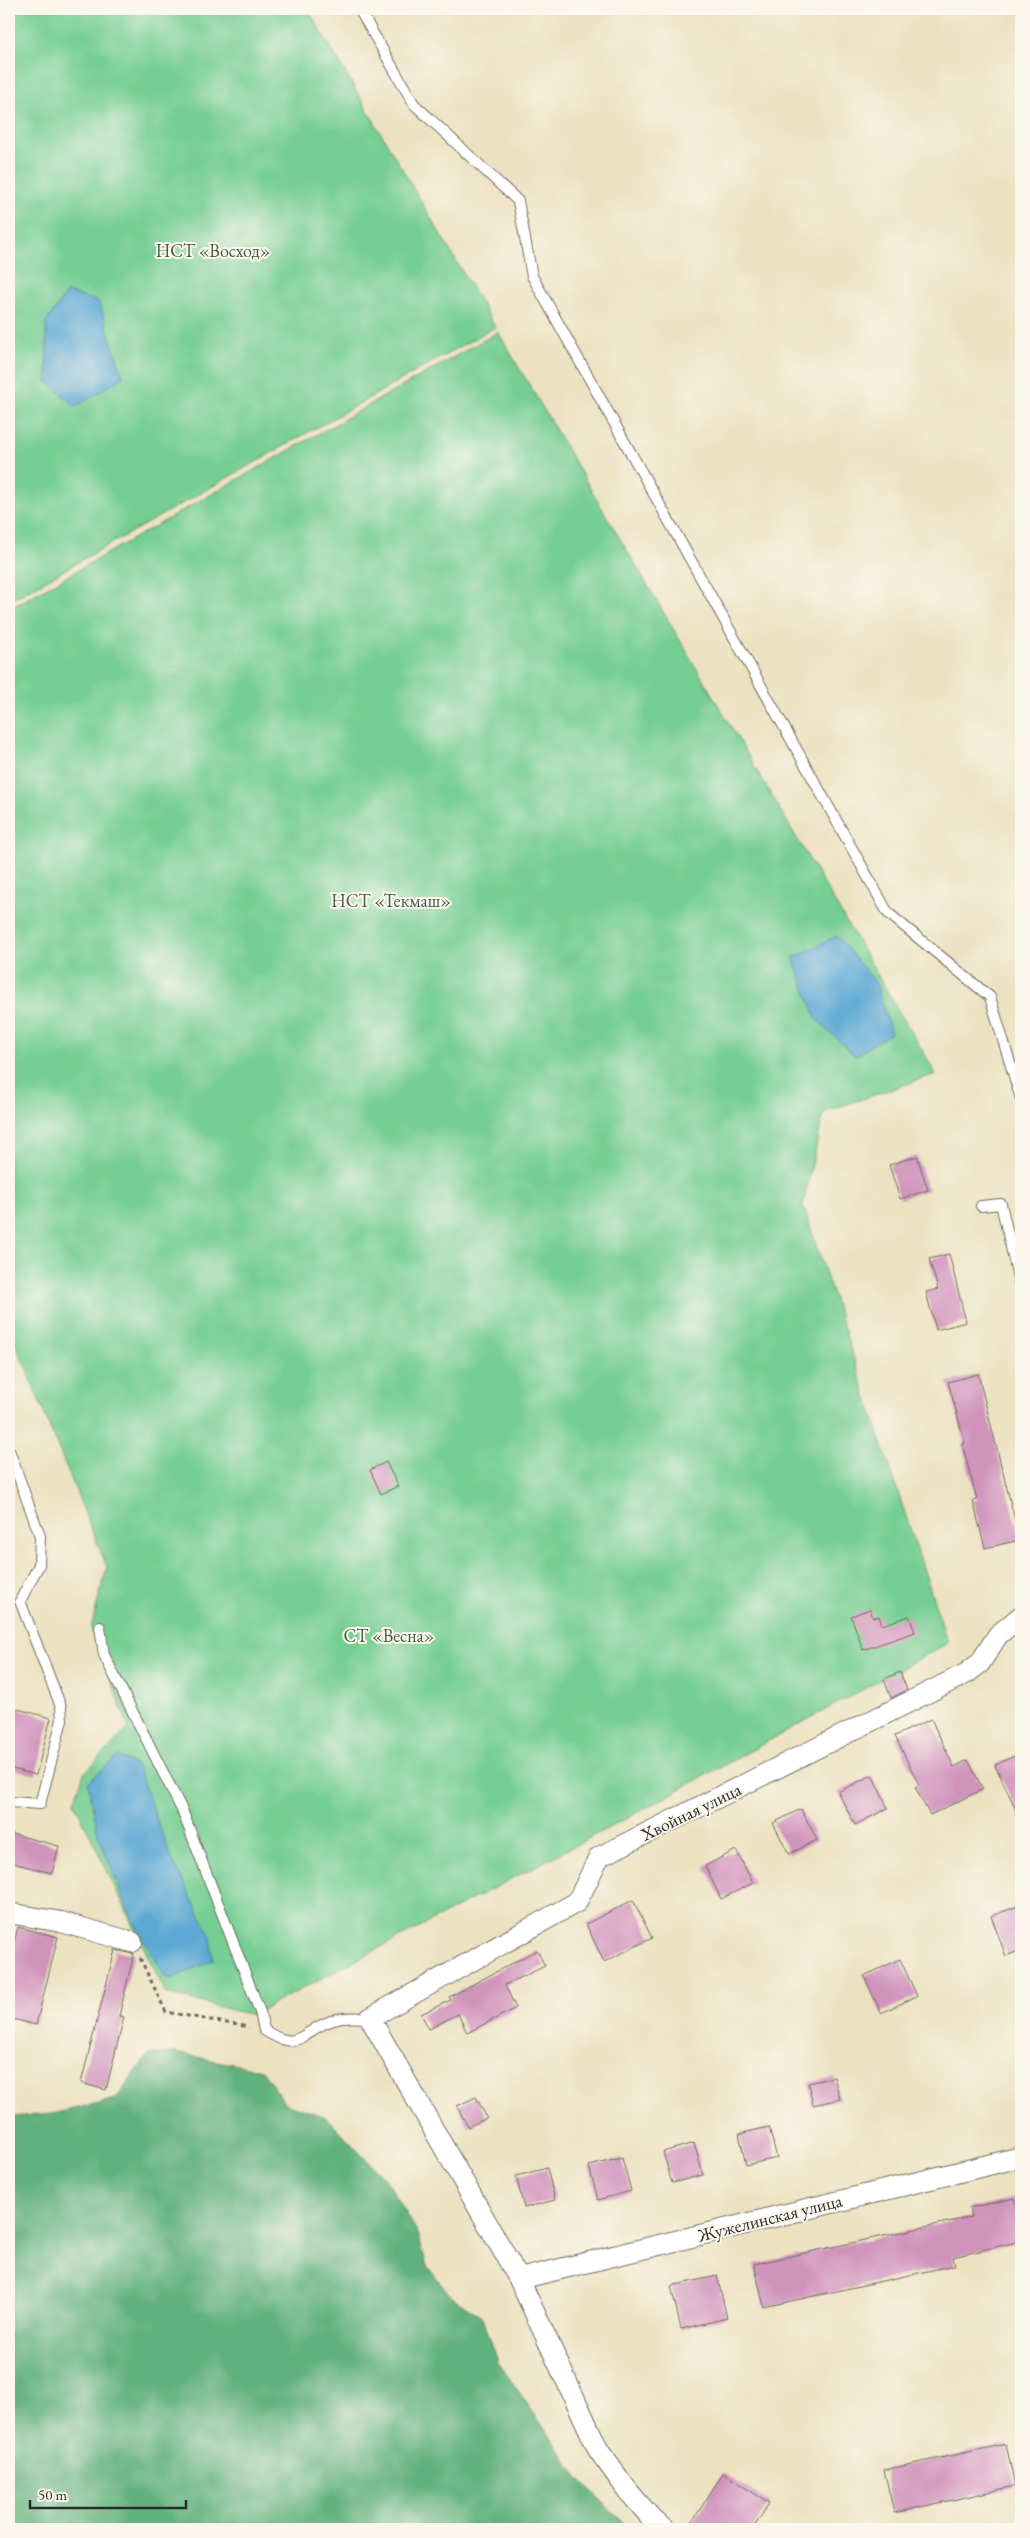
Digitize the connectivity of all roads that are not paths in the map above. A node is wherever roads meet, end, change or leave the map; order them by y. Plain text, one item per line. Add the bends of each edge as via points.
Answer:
1 (359, 9) edge
2 (1021, 1099) edge
3 (981, 1206) dead end
4 (1021, 1290) edge
5 (9, 1450) edge
6 (1021, 1616) edge
7 (100, 1626) dead end
8 (9, 1802) edge
9 (9, 1913) edge
10 (132, 1942) road end
11 (370, 2018) junction
12 (1021, 2157) edge
13 (519, 2279) junction
14 (665, 2529) edge

1 - 2 lane via 414,104 518,201 532,276 888,913 990,997
3 - 4 lane via 1001,1204
5 - 8 lane via 40,1536 39,1564 20,1601 61,1707 62,1720 40,1804
6 - 11 street, Хвойная улица via 998,1635 980,1663 967,1673 599,1857 577,1902
7 - 11 lane via 104,1655 182,1810 260,2012 264,2030 278,2039 295,2042 335,2019
9 - 10 street via 61,1922
11 - 13 street
12 - 13 street, Жужелинская улица
13 - 14 street via 599,2451 628,2491

